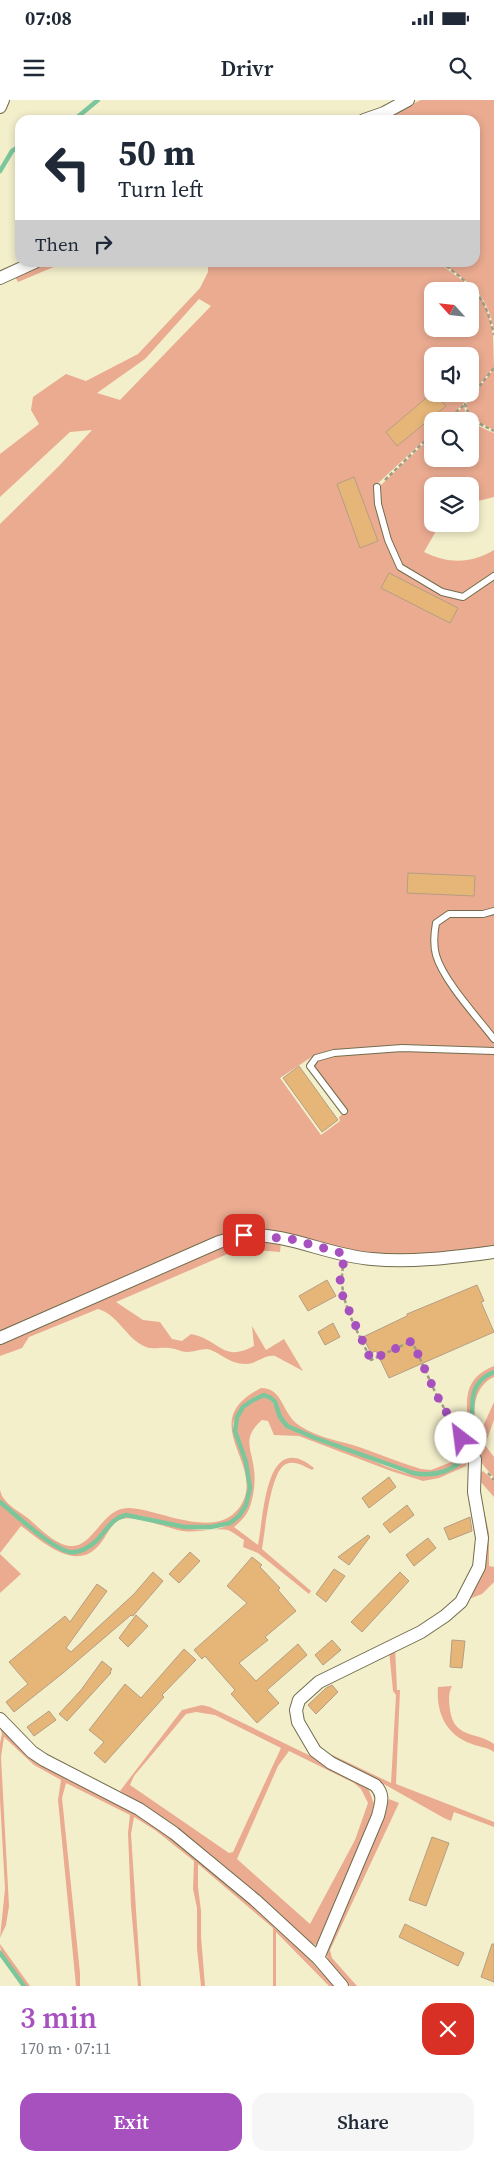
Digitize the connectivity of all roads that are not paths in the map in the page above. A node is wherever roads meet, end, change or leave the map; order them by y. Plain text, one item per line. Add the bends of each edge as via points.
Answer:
1 (3, 100) edge
2 (408, 100) edge
3 (0, 107) edge
4 (378, 115) edge
5 (24, 267) edge
6 (0, 278) edge
7 (377, 487) road end
8 (494, 576) edge
9 (494, 911) edge
10 (494, 1039) edge
11 (494, 1051) edge
12 (344, 1111) dead end
13 (494, 1252) edge
14 (0, 1338) edge
15 (475, 1459) road end
16 (0, 1719) edge
17 (318, 1958) junction
18 (342, 1986) edge

1 - 3 street
2 - 4 street
5 - 6 street
7 - 8 lane via 388,540 400,567 442,592 463,597
9 - 10 lane via 449,914 436,924 434,938 441,968
11 - 12 lane via 402,1048 334,1053 316,1058 310,1066
13 - 14 street via 372,1259 291,1239 244,1235 220,1242
15 - 17 street via 474,1492 482,1538 479,1567 461,1602 421,1632 319,1682 299,1700 296,1710 301,1728 315,1751 331,1763 375,1785 382,1799 378,1816
16 - 17 street via 44,1760 139,1809 174,1833 255,1900
17 - 18 street

